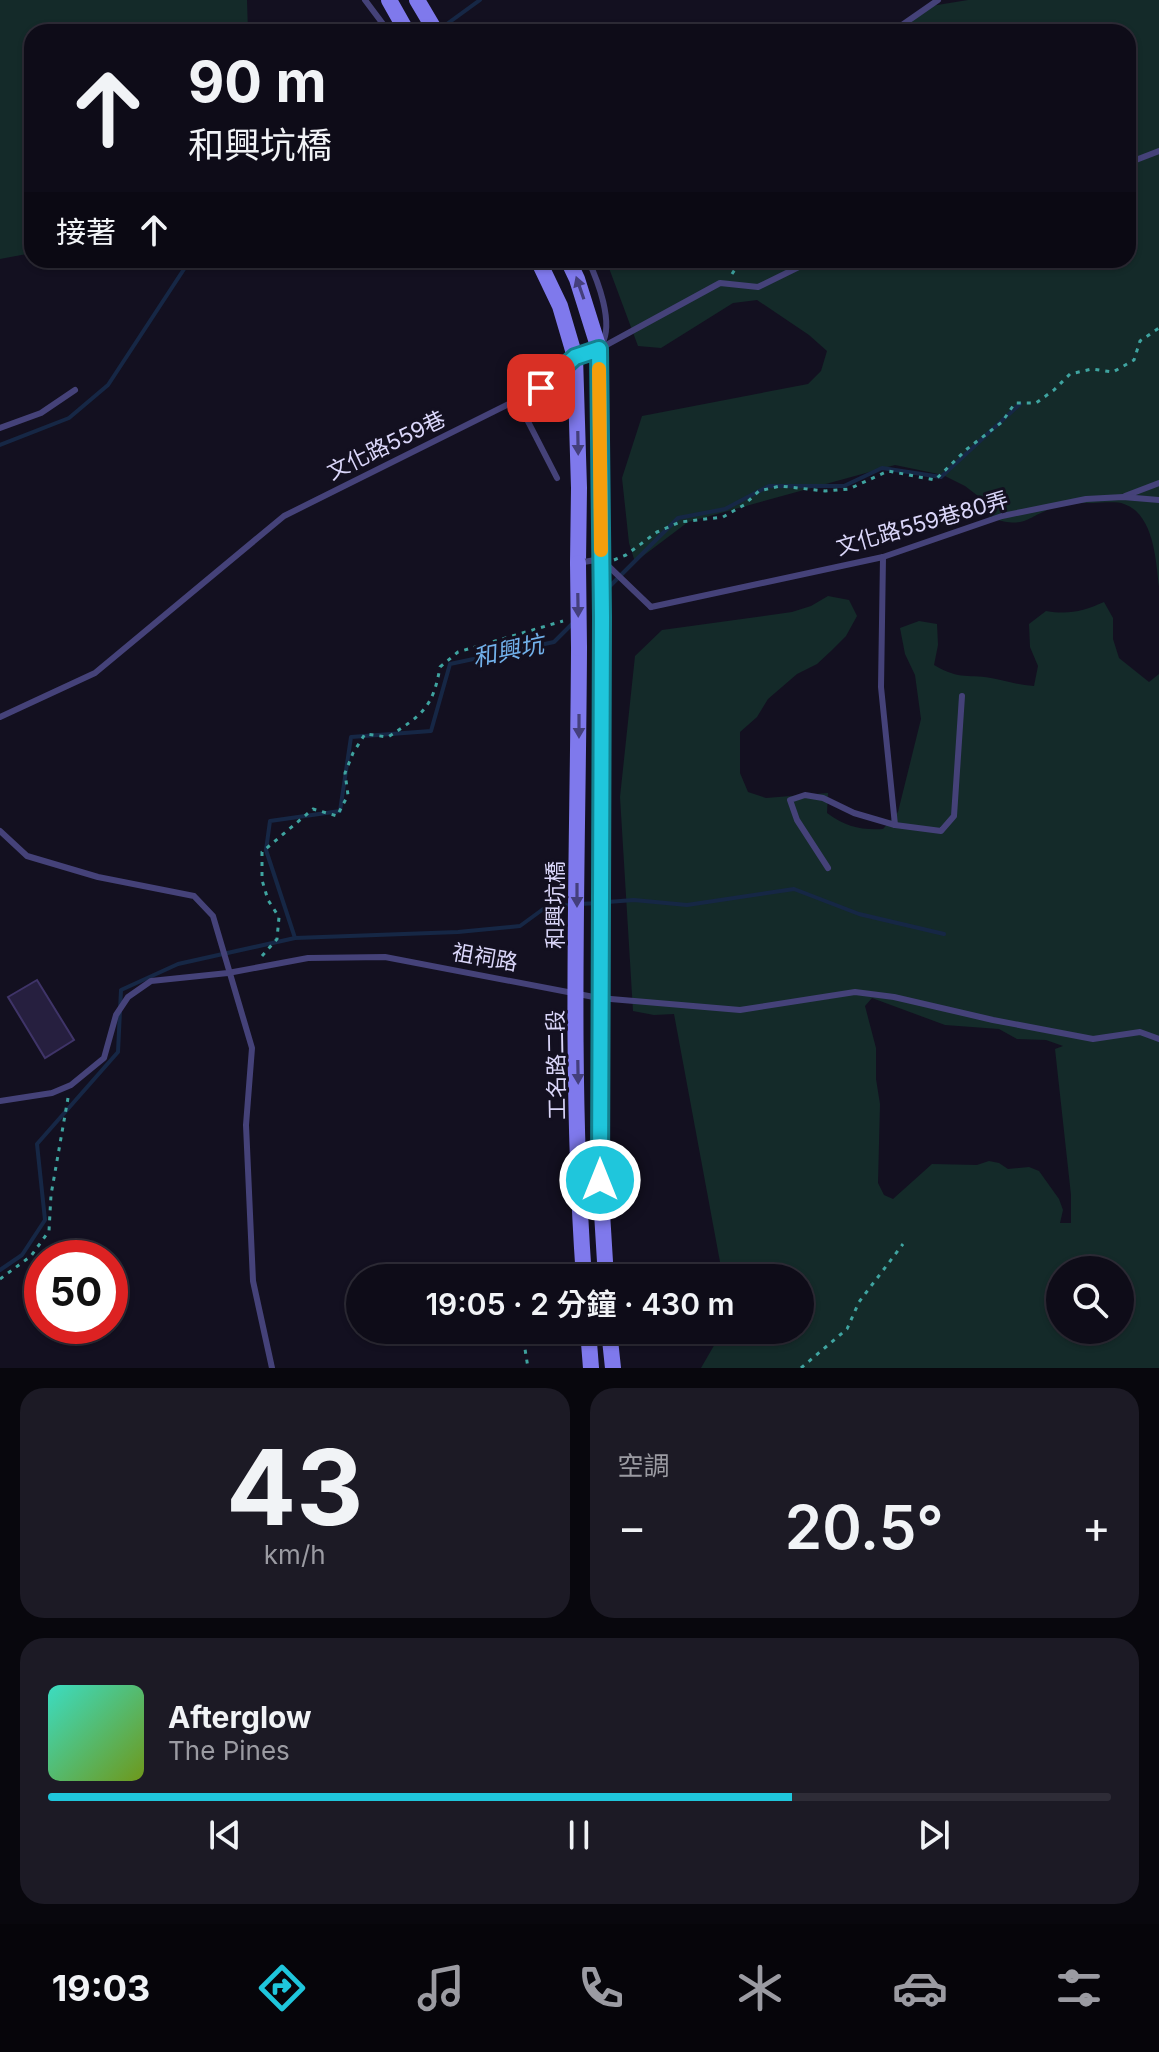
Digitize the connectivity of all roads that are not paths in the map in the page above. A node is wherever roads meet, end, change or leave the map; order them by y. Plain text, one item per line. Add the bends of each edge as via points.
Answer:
1 (365, 0) edge
2 (389, 0) edge
3 (417, 0) edge
4 (938, 0) edge
5 (383, 24) edge
6 (402, 24) edge
7 (431, 24) edge
8 (904, 24) edge
9 (1159, 151) edge
10 (1136, 160) edge
11 (542, 268) edge
12 (572, 268) edge
13 (592, 268) edge
14 (797, 268) edge
15 (599, 349) junction
16 (575, 357) junction
17 (75, 390) dead end
18 (517, 400) junction
19 (0, 428) edge
20 (557, 478) dead end
21 (1159, 483) edge
22 (1123, 497) junction
23 (1159, 500) edge
24 (883, 557) junction
25 (601, 559) junction
26 (578, 563) junction
27 (962, 696) dead end
28 (0, 717) edge
29 (895, 825) junction
30 (0, 831) edge
31 (828, 868) dead end
32 (228, 973) junction
33 (577, 994) junction
34 (599, 998) junction
35 (1159, 1039) edge
36 (0, 1101) edge
37 (583, 1264) edge
38 (605, 1264) edge
39 (589, 1344) edge
40 (610, 1344) edge
41 (272, 1368) edge
42 (591, 1368) edge
43 (613, 1368) edge

1 - 5 lane
2 - 6 main road
3 - 7 main road
4 - 8 lane
9 - 10 lane
11 - 16 main road
15 -> 12 main road
13 - 15 lane via 600,285 607,335
14 - 15 lane, 文化路559巷 via 758,287 720,283
15 - 16 lane, 文化路559巷
15 - 25 main road
16 - 18 lane, 文化路559巷 via 541,388
16 -> 26 main road
17 - 19 lane via 41,413
18 - 20 lane
18 - 28 lane, 文化路559巷 via 284,516 95,673
21 - 22 lane
22 - 23 lane, 文化路559巷80弄
22 - 24 lane, 文化路559巷80弄 via 1002,516
24 - 25 lane, 文化路559巷80弄, bridge via 651,607
24 - 29 lane via 881,687
25 - 26 lane, bridge
25 - 34 main road, 和興坑橋, bridge
26 -> 33 main road, 和興坑橋, bridge
27 - 29 lane via 954,816 941,831
29 - 31 lane via 823,798 805,795 790,800
30 - 32 lane via 27,856 194,896 213,916
32 - 33 lane, 祖祠路 via 308,958 385,957
32 - 36 lane, 祖祠路 via 151,981 128,997 116,1015 104,1058 71,1085
32 - 41 lane via 252,1048 246,1125 253,1281
33 - 34 lane, 祖祠路
33 -> 37 main road, 工名路二段
34 - 35 lane, 祖祠路 via 740,1010 855,992 1093,1039 1140,1032
34 - 38 main road, 工名路二段
39 - 42 main road
40 - 43 main road

